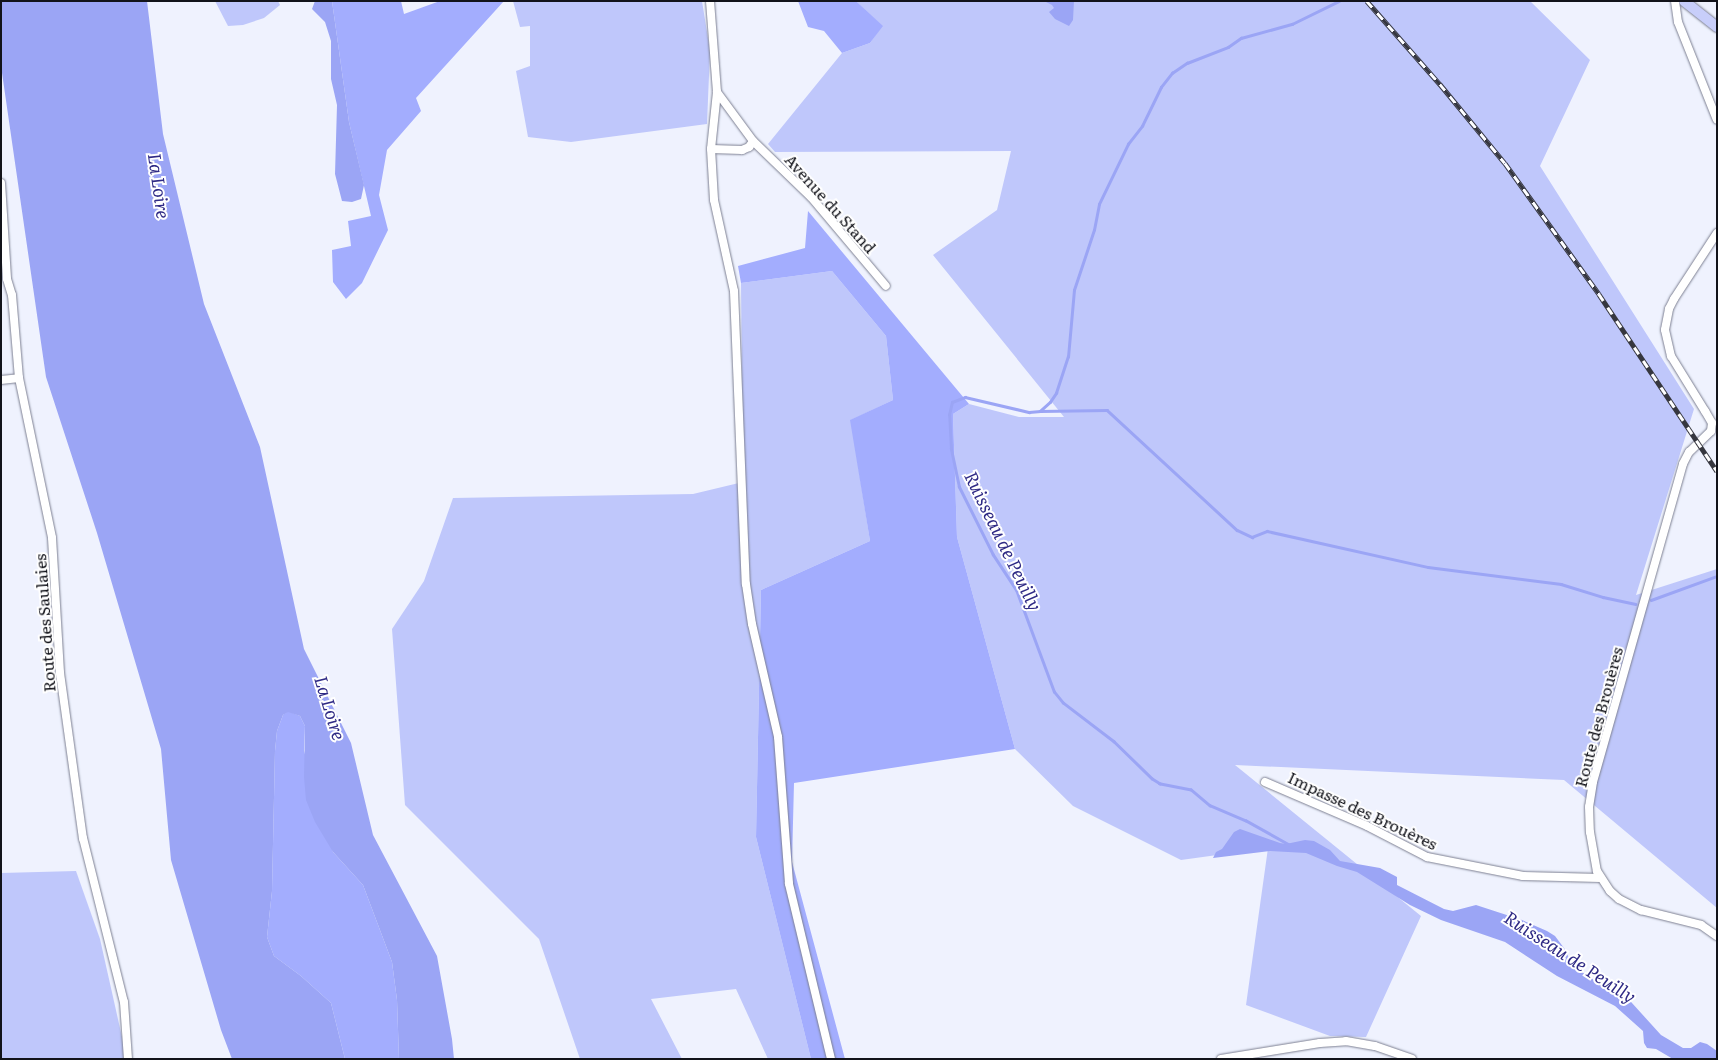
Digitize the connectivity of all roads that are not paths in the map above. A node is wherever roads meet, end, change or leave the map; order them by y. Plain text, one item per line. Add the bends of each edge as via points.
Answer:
1 (710, 1) edge
2 (1675, 1) edge
3 (1684, 1) edge
4 (1717, 27) edge
5 (717, 92) junction
6 (1717, 120) edge
7 (753, 141) junction
8 (711, 149) junction
9 (1, 183) edge
10 (1717, 233) edge
11 (886, 286) dead end
12 (19, 378) junction
13 (1, 380) edge
14 (1265, 782) dead end
15 (1600, 878) junction
16 (1717, 936) edge
17 (128, 1059) edge
18 (831, 1059) edge
19 (1221, 1059) edge
20 (1412, 1059) edge

1 - 5 street
2 - 6 street via 1678,22
3 - 4 main road
5 - 7 street, Avenue du Stand
5 - 8 street
7 - 8 street via 742,150
7 - 11 street, Avenue du Stand via 811,197
8 - 18 street via 714,200 734,291 746,584 778,737 789,884
9 - 12 street, Route des Saulaies via 7,279 12,295
10 - 15 street, Route des Brouères via 1674,299 1667,320 1665,339 1670,356 1712,424 1708,436 1689,452 1683,464 1593,782 1590,832
12 - 13 street
12 - 17 street, Route des Saulaies via 52,538 60,673 83,838 124,1002
14 - 15 street, Impasse des Brouères via 1368,826 1427,857 1523,876
15 - 16 street, Route des Brouères via 1619,899 1630,905 1701,925
19 - 20 street via 1346,1041 1375,1046

